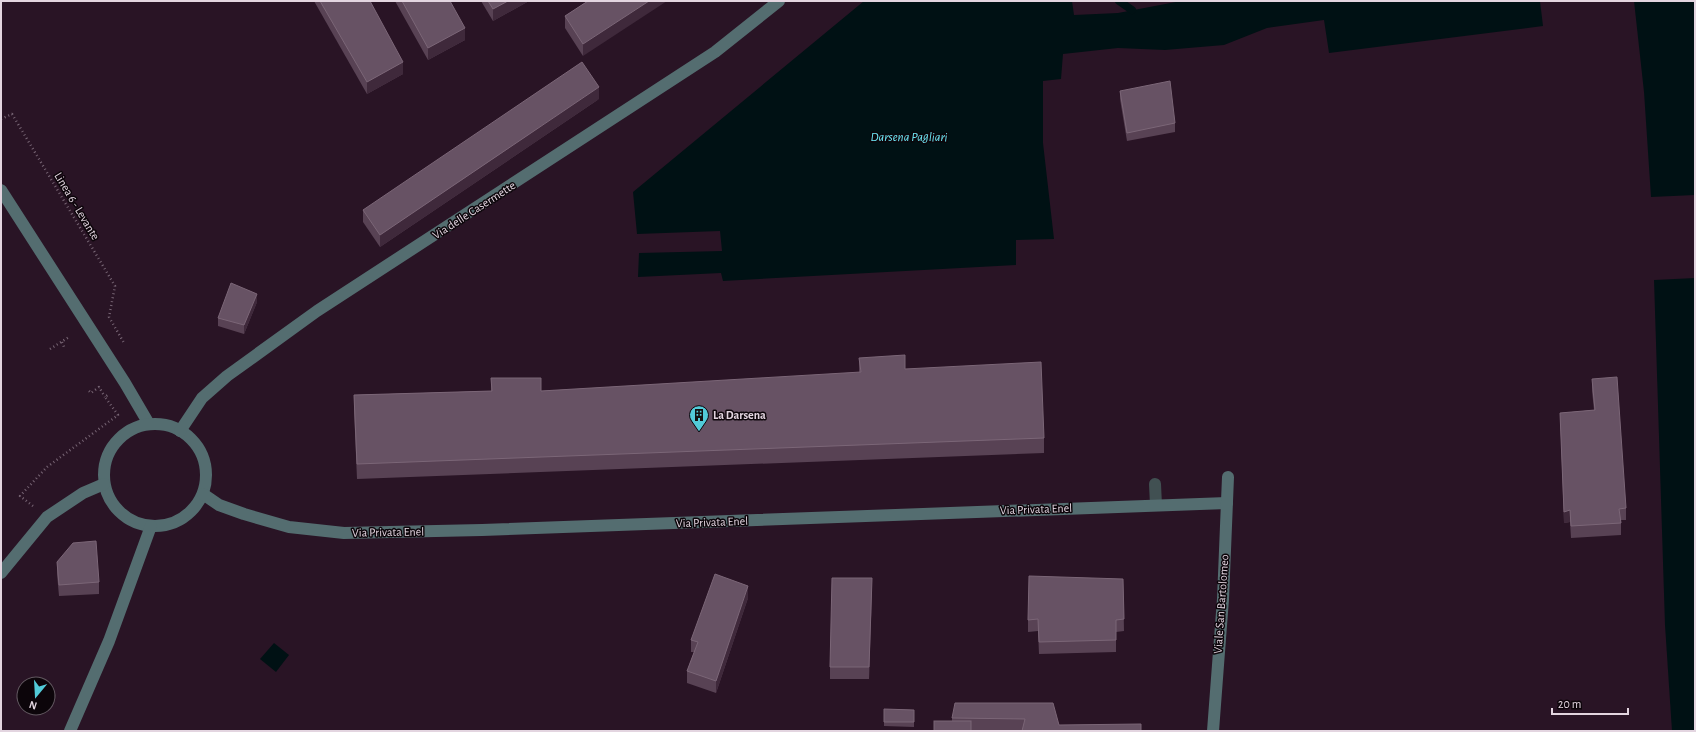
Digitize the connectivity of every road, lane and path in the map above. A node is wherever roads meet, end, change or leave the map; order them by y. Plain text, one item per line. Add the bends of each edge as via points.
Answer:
1 (779, 1) edge
2 (1, 120) edge
3 (1, 190) edge
4 (112, 321) dead end
5 (69, 337) dead end
6 (62, 342) junction
7 (64, 347) dead end
8 (50, 349) dead end
9 (89, 391) dead end
10 (105, 397) dead end
11 (149, 424) junction
12 (180, 430) junction
13 (1228, 477) dead end
14 (104, 484) junction
15 (1155, 484) dead end
16 (204, 494) junction
17 (1227, 503) junction
18 (1156, 504) junction
19 (151, 526) junction
20 (1, 573) edge
21 (70, 731) edge
22 (1213, 731) edge

1 - 12 main road, Via delle Casermette via 715,52 324,308 226,376 202,398
2 - 4 path, Linea 6 - Levante via 12,114 115,286 109,317
3 - 11 main road
5 - 6 path
6 - 7 path
6 - 8 path
9 - 10 path via 91,393 99,388
11 - 12 main road via 165,425
11 - 14 main road via 133,429 119,438 104,468
12 - 16 main road via 201,451 206,472
13 - 17 main road, Viale San Bartolomeo
14 - 19 main road via 110,500 120,513 135,522
14 - 20 main road via 83,493 47,517
15 - 18 street
16 - 18 main road, Via Privata Enel via 219,505 289,527 344,533
16 - 19 main road via 195,508 183,519 167,525
17 - 18 main road, Via Privata Enel
17 - 22 main road, Viale San Bartolomeo
19 - 21 main road via 109,641

